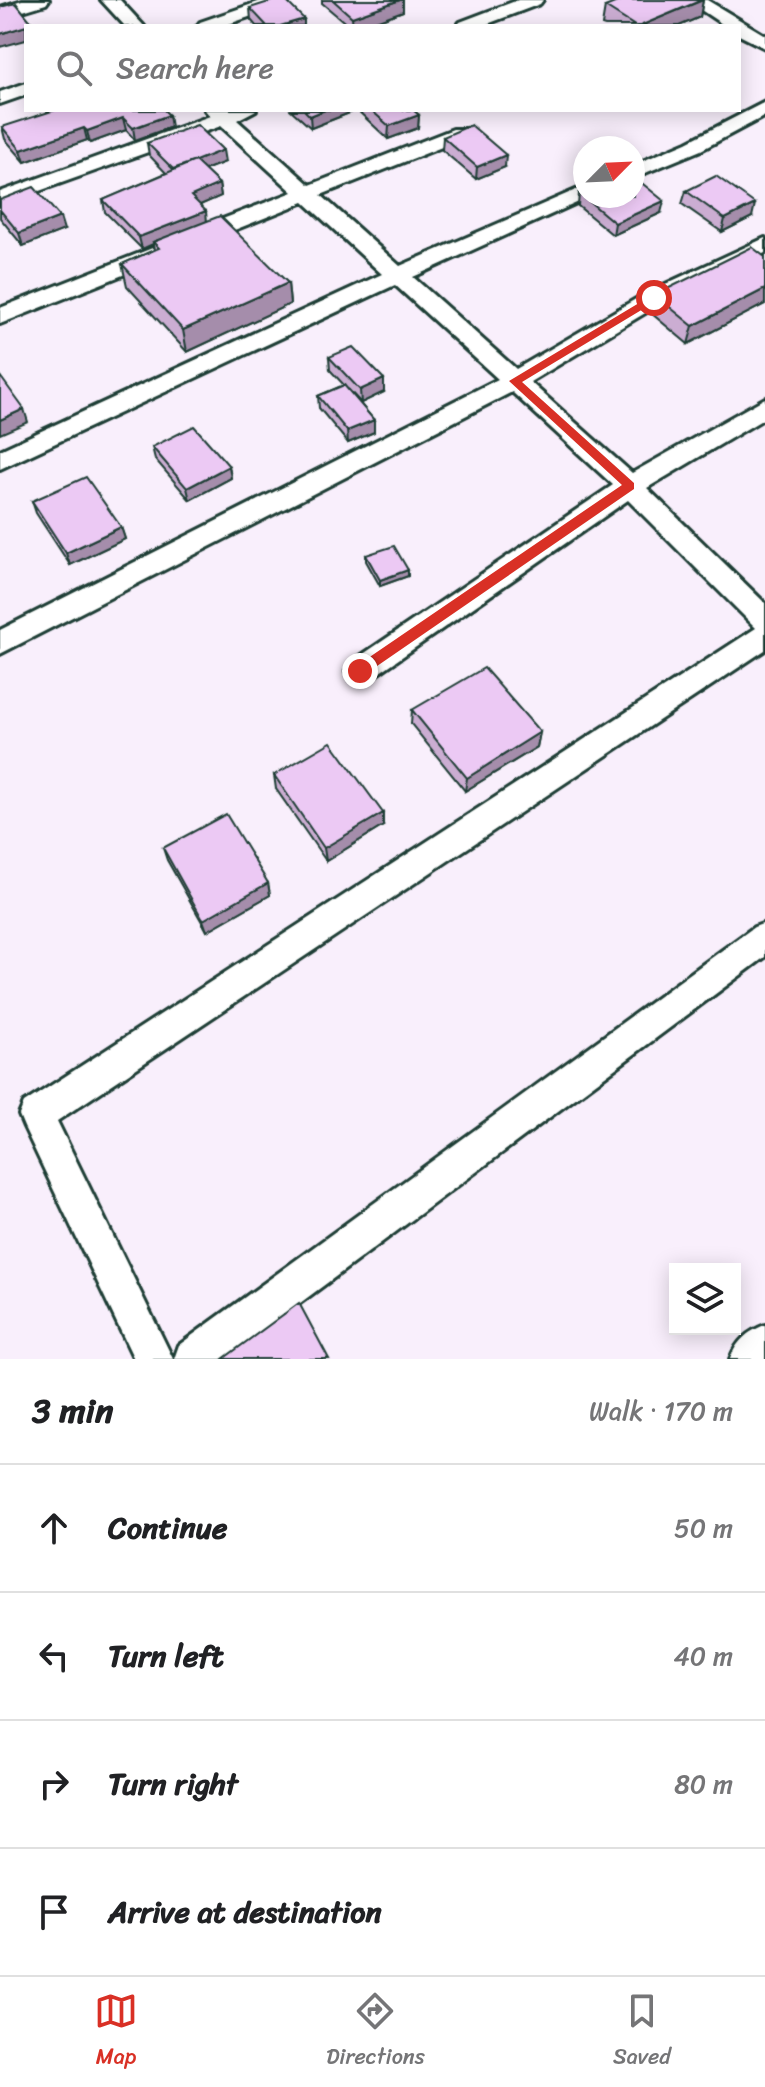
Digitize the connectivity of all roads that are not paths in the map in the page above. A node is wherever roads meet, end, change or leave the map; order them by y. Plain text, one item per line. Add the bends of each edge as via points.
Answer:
1 (40, 0) edge
2 (110, 0) edge
3 (281, 0) edge
4 (534, 0) edge
5 (695, 0) edge
6 (0, 13) edge
7 (133, 24) edge
8 (212, 24) edge
9 (471, 24) edge
10 (735, 24) edge
11 (741, 28) edge
12 (765, 43) edge
13 (24, 90) edge
14 (0, 98) edge
15 (765, 108) edge
16 (219, 114) edge
17 (460, 133) edge
18 (645, 167) edge
19 (306, 194) junction
20 (573, 197) edge
21 (0, 199) edge
22 (765, 245) edge
23 (397, 275) junction
24 (0, 316) edge
25 (514, 381) junction
26 (765, 407) edge
27 (0, 460) edge
28 (630, 486) junction
29 (765, 620) edge
30 (765, 636) edge
31 (0, 643) edge
32 (360, 671) dead end
33 (765, 938) edge
34 (765, 1344) edge
35 (154, 1359) edge
36 (193, 1359) edge
37 (749, 1359) edge

1 - 6 street
2 - 7 street
3 - 8 street
4 - 9 street
5 - 10 street
11 - 12 street
13 - 14 street
15 - 18 street
16 - 19 street
16 - 21 street
17 - 19 street
19 - 23 street
19 - 24 street
20 - 23 street
22 - 25 street via 654,298
23 - 25 street
23 - 27 street
25 - 28 street
25 - 31 street
26 - 28 street
28 - 29 street
28 - 32 street
30 - 35 street via 36,1115
33 - 36 street
34 - 37 street

